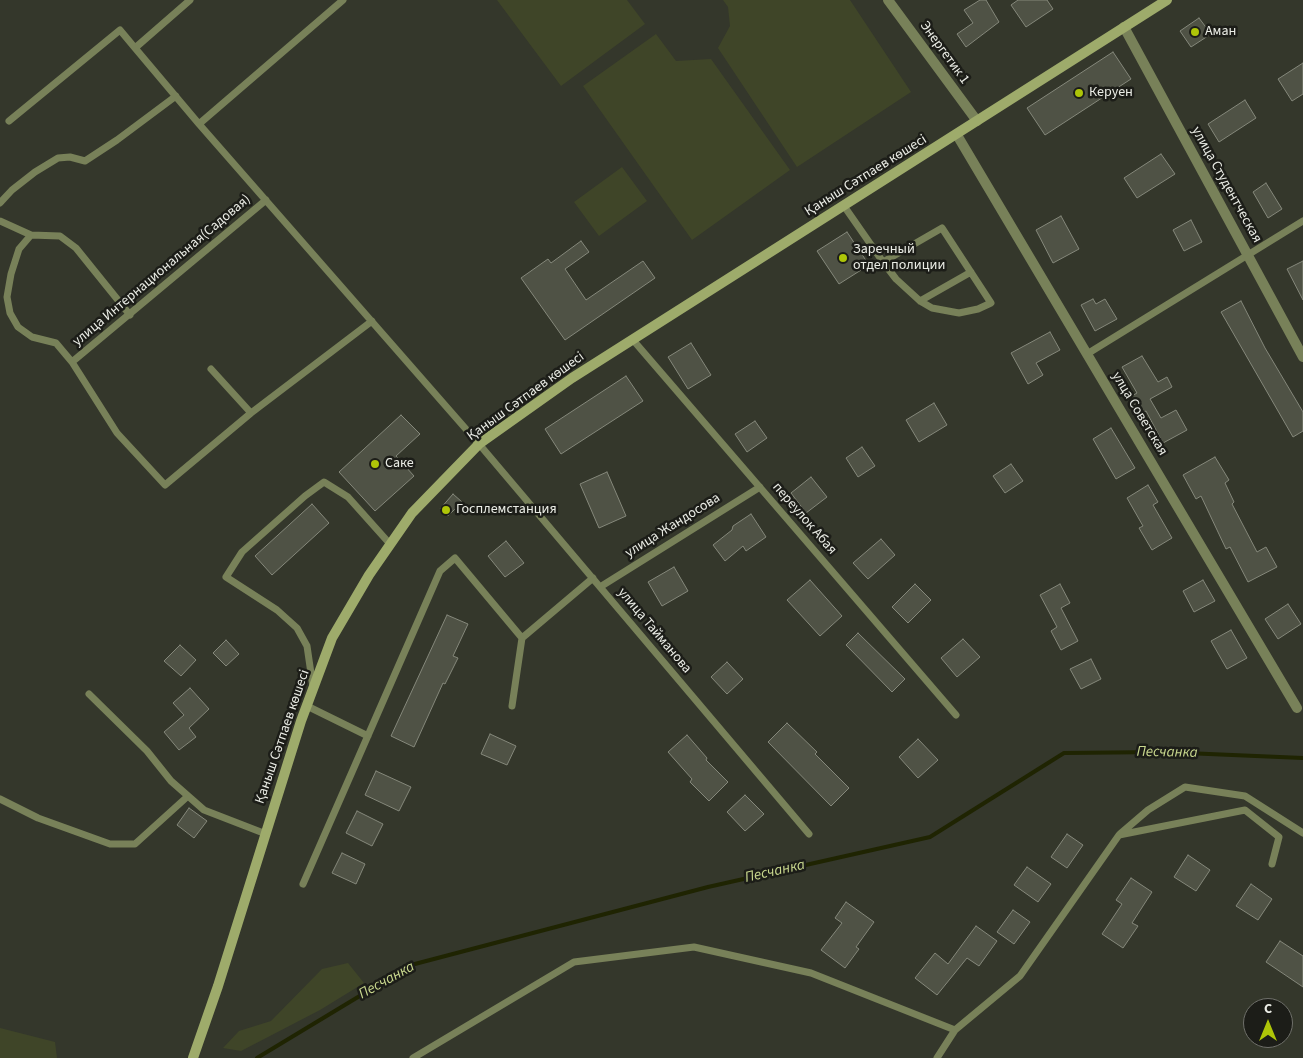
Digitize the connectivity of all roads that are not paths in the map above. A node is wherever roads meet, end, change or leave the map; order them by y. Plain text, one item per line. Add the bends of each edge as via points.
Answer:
1 (190, 0) edge
2 (343, 0) edge
3 (888, 0) edge
4 (1166, 0) edge
5 (1124, 27) junction
6 (135, 48) junction
7 (176, 96) junction
8 (9, 121) dead end
9 (977, 122) junction
10 (199, 124) junction
11 (957, 135) junction
12 (266, 200) junction
13 (0, 204) edge
14 (844, 206) junction
15 (0, 221) edge
16 (1303, 221) edge
17 (31, 234) junction
18 (1248, 255) junction
19 (883, 262) junction
20 (971, 272) junction
21 (920, 301) junction
22 (130, 315) junction
23 (372, 321) junction
24 (634, 340) junction
25 (1088, 354) junction
26 (1303, 357) edge
27 (72, 362) junction
28 (211, 369) dead end
29 (251, 413) junction
30 (479, 444) junction
31 (760, 486) junction
32 (390, 544) junction
33 (593, 578) junction
34 (600, 587) junction
35 (522, 638) junction
36 (313, 690) junction
37 (89, 694) dead end
38 (307, 706) junction
39 (512, 706) dead end
40 (1298, 708) dead end
41 (956, 715) dead end
42 (368, 736) junction
43 (188, 796) junction
44 (0, 799) edge
45 (1303, 833) edge
46 (266, 834) junction
47 (809, 834) dead end
48 (1120, 835) junction
49 (1272, 864) dead end
50 (303, 884) dead end
51 (955, 1030) junction
52 (193, 1058) edge
53 (413, 1058) edge
54 (937, 1058) edge

1 - 6 lane
2 - 10 lane
3 - 9 street, Энергетик 1
4 - 5 street, Қаныш Сәтпаев көшесі
5 - 9 street, Қаныш Сәтпаев көшесі
5 - 18 street, улица Студентческая
6 - 7 lane, улица Тайманова
6 - 8 lane, улица Тайманова via 120,30
7 - 10 lane, улица Тайманова
7 - 13 lane via 118,140 85,160 58,158 34,172
9 - 11 street, Қаныш Сәтпаев көшесі
10 - 12 lane, улица Тайманова
11 - 14 street, Қаныш Сәтпаев көшесі
11 - 25 street, улца Советская
12 - 22 lane, улица Интернациональная(Садовая)
12 - 23 lane, улица Тайманова
14 - 19 lane
14 - 24 street, Қаныш Сәтпаев көшесі
15 - 17 lane
16 - 18 lane
17 - 22 lane via 60,236 76,248
17 - 27 lane via 19,249 11,274 7,297 10,312 18,327 32,337 56,343
18 - 25 lane
18 - 26 street, улица Студентческая
19 - 20 lane via 942,228
19 - 21 lane via 906,290
20 - 21 lane
20 - 21 lane via 991,303 959,312 932,308
22 - 27 lane, улица Интернациональная(Садовая)
23 - 29 lane, улица Интернациональная(Садовая)
23 - 30 lane, улица Тайманова
24 - 30 street, Қаныш Сәтпаев көшесі via 572,378
24 - 31 lane, переулок Абая
25 - 40 street, улца Советская
27 - 29 lane, улица Интернациональная(Садовая) via 118,433 165,485
28 - 29 lane
30 - 32 street, Қаныш Сәтпаев көшесі via 412,513
30 - 33 lane, улица Тайманова
31 - 34 lane, улица Жандосова
31 - 41 lane, переулок Абая
32 - 36 street, Қаныш Сәтпаев көшесі via 332,638
32 - 36 lane via 348,497 324,482 242,552 226,577 298,628 307,646
33 - 34 lane, улица Тайманова
33 - 35 lane
34 - 47 lane, улица Тайманова
35 - 39 lane
35 - 42 lane via 454,558 440,571
36 - 38 street, Қаныш Сәтпаев көшесі
37 - 43 lane via 147,750 171,781
38 - 42 lane
38 - 46 street, Қаныш Сәтпаев көшесі
42 - 50 lane
43 - 44 lane via 135,844 110,844 38,818
43 - 46 lane via 204,810
45 - 48 lane via 1245,796 1185,787 1148,810
46 - 52 street, Қаныш Сәтпаев көшесі
48 - 49 lane via 1246,810 1279,837
48 - 51 lane via 1020,976
51 - 53 lane via 812,974 694,947 574,962
51 - 54 lane

